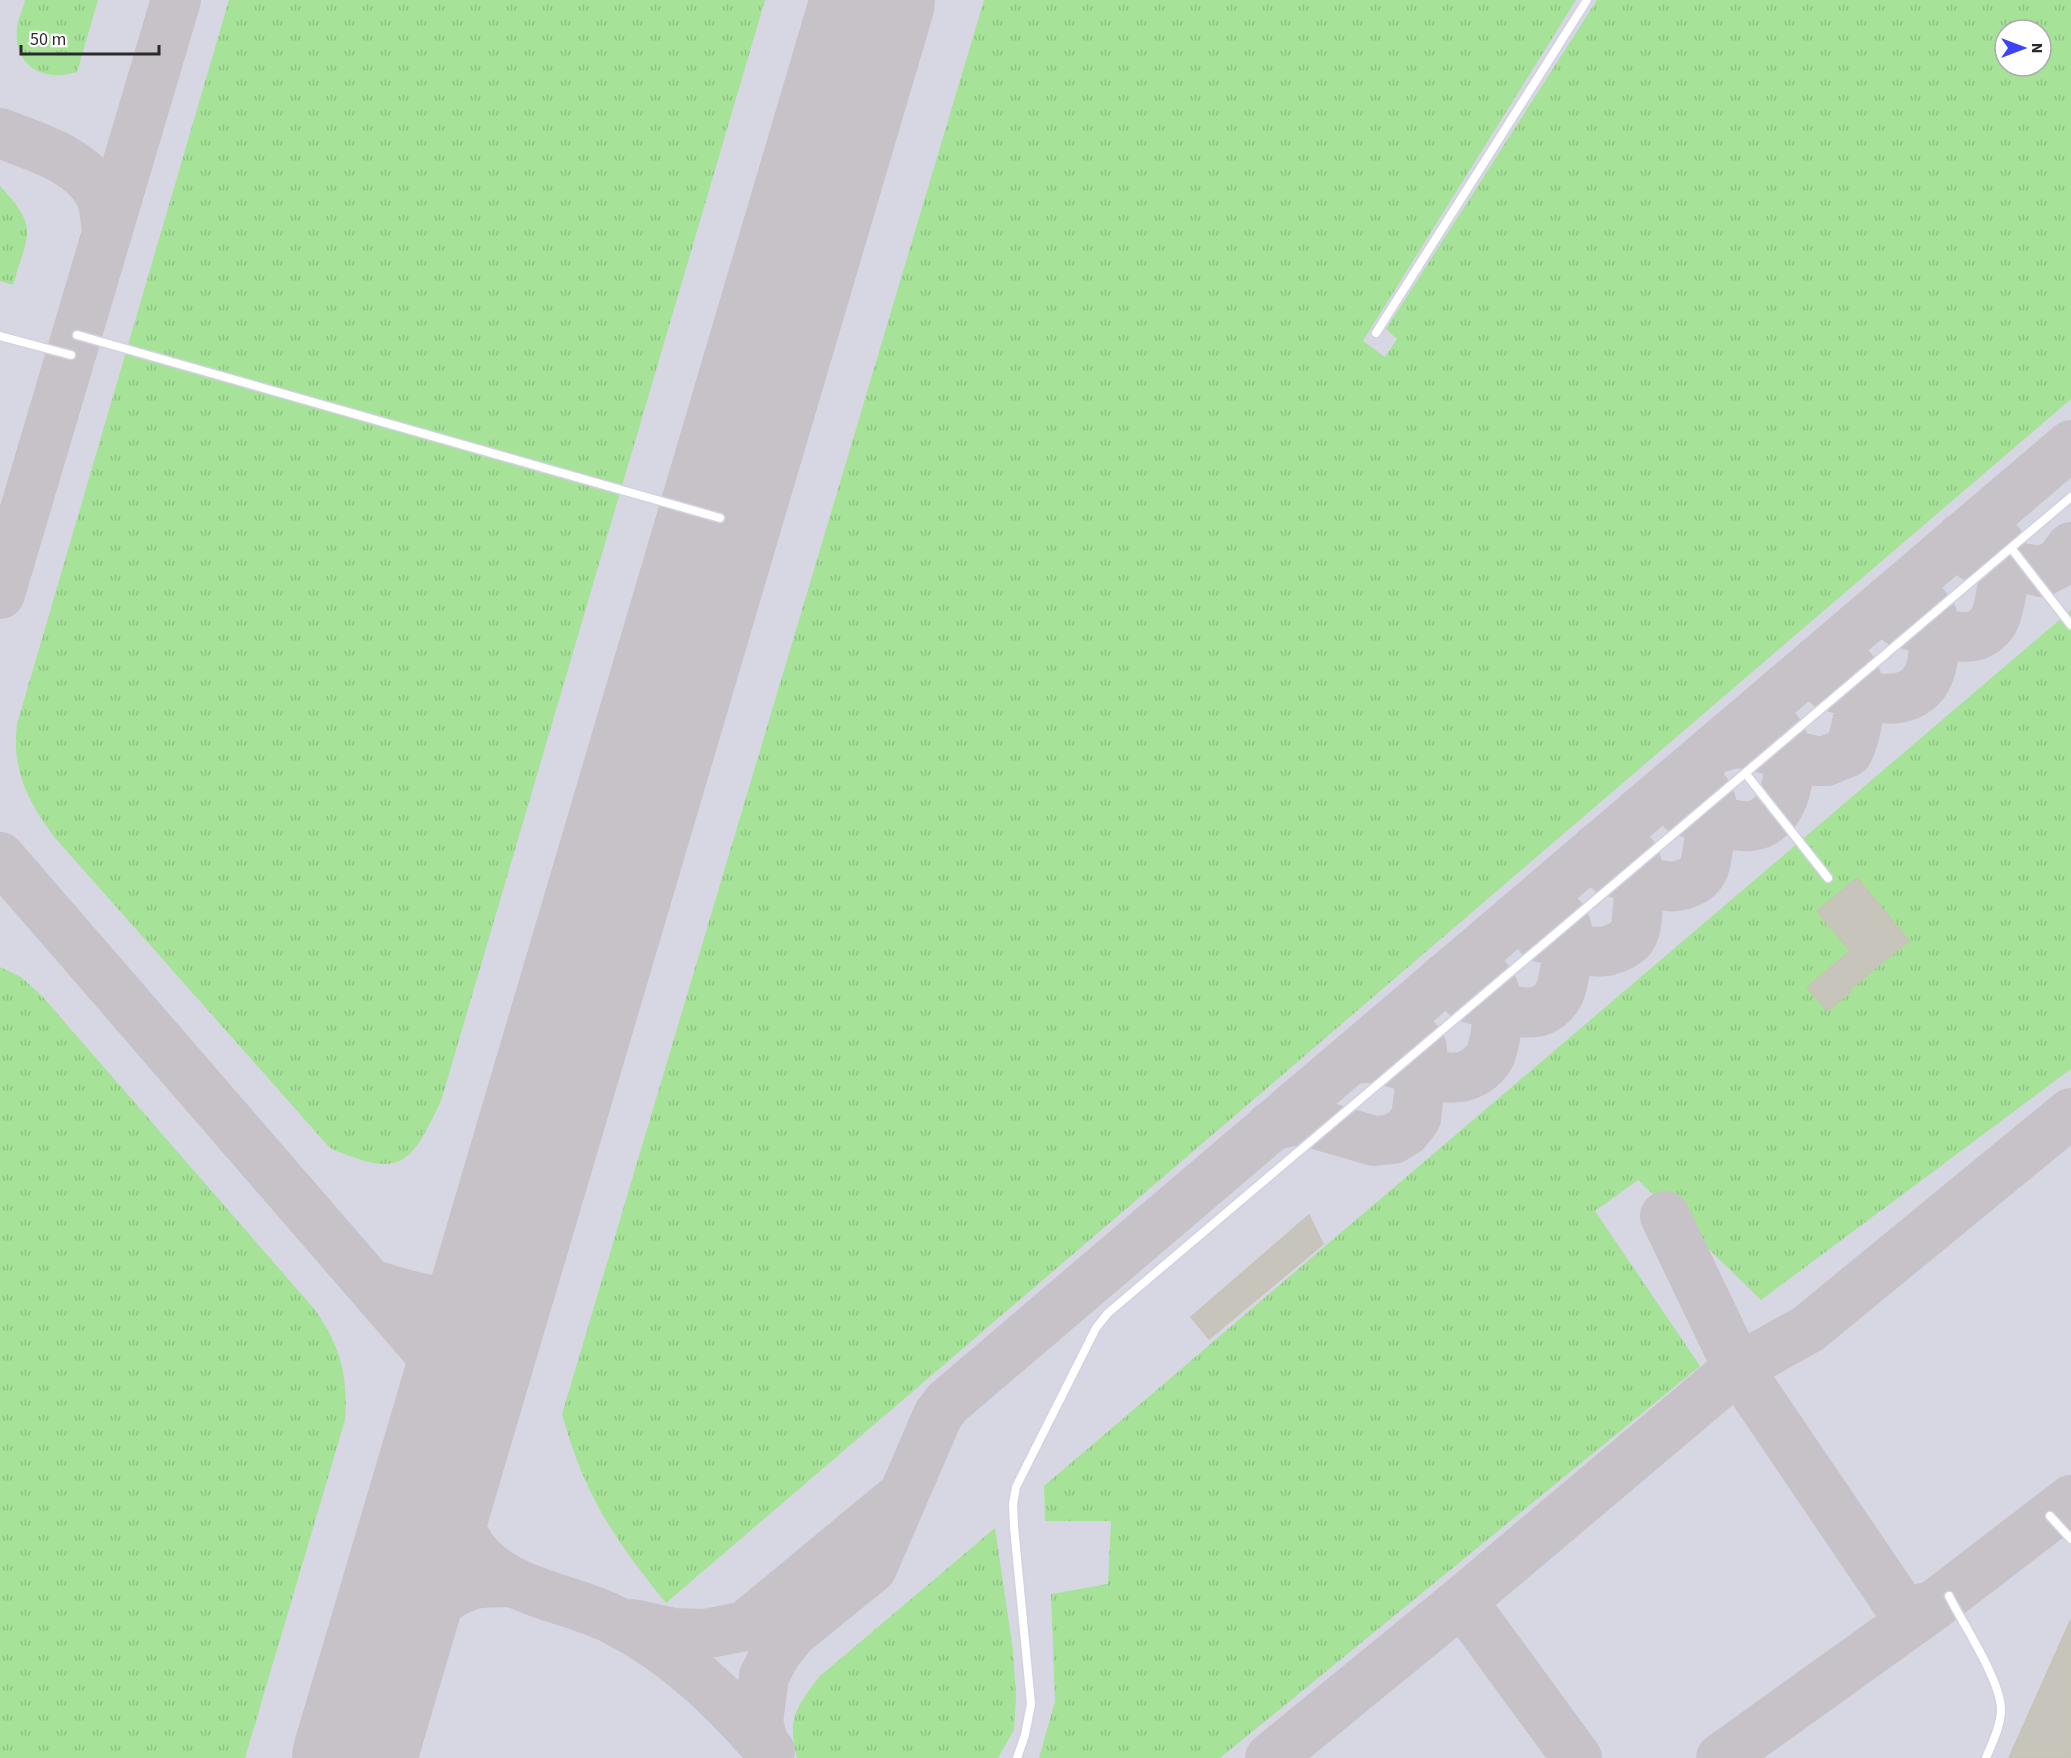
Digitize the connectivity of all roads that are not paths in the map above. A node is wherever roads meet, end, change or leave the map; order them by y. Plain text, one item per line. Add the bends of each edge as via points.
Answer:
1 (1587, 0) edge
2 (1376, 333) dead end
3 (77, 335) dead end
4 (0, 336) edge
5 (71, 356) dead end
6 (2071, 496) edge
7 (720, 518) dead end
8 (2011, 548) junction
9 (2071, 625) edge
10 (1746, 774) junction
11 (1828, 878) dead end
12 (2050, 1516) dead end
13 (2071, 1539) edge
14 (1948, 1596) dead end
15 (1017, 1758) edge
16 (1986, 1758) edge

1 - 2 lane
3 - 7 lane
4 - 5 lane
6 - 8 lane
8 - 9 lane
8 - 10 lane
10 - 11 lane
10 - 15 lane via 1108,1313 1096,1328 1014,1495 1031,1704
12 - 13 lane
14 - 16 lane via 1996,1686 2001,1710

